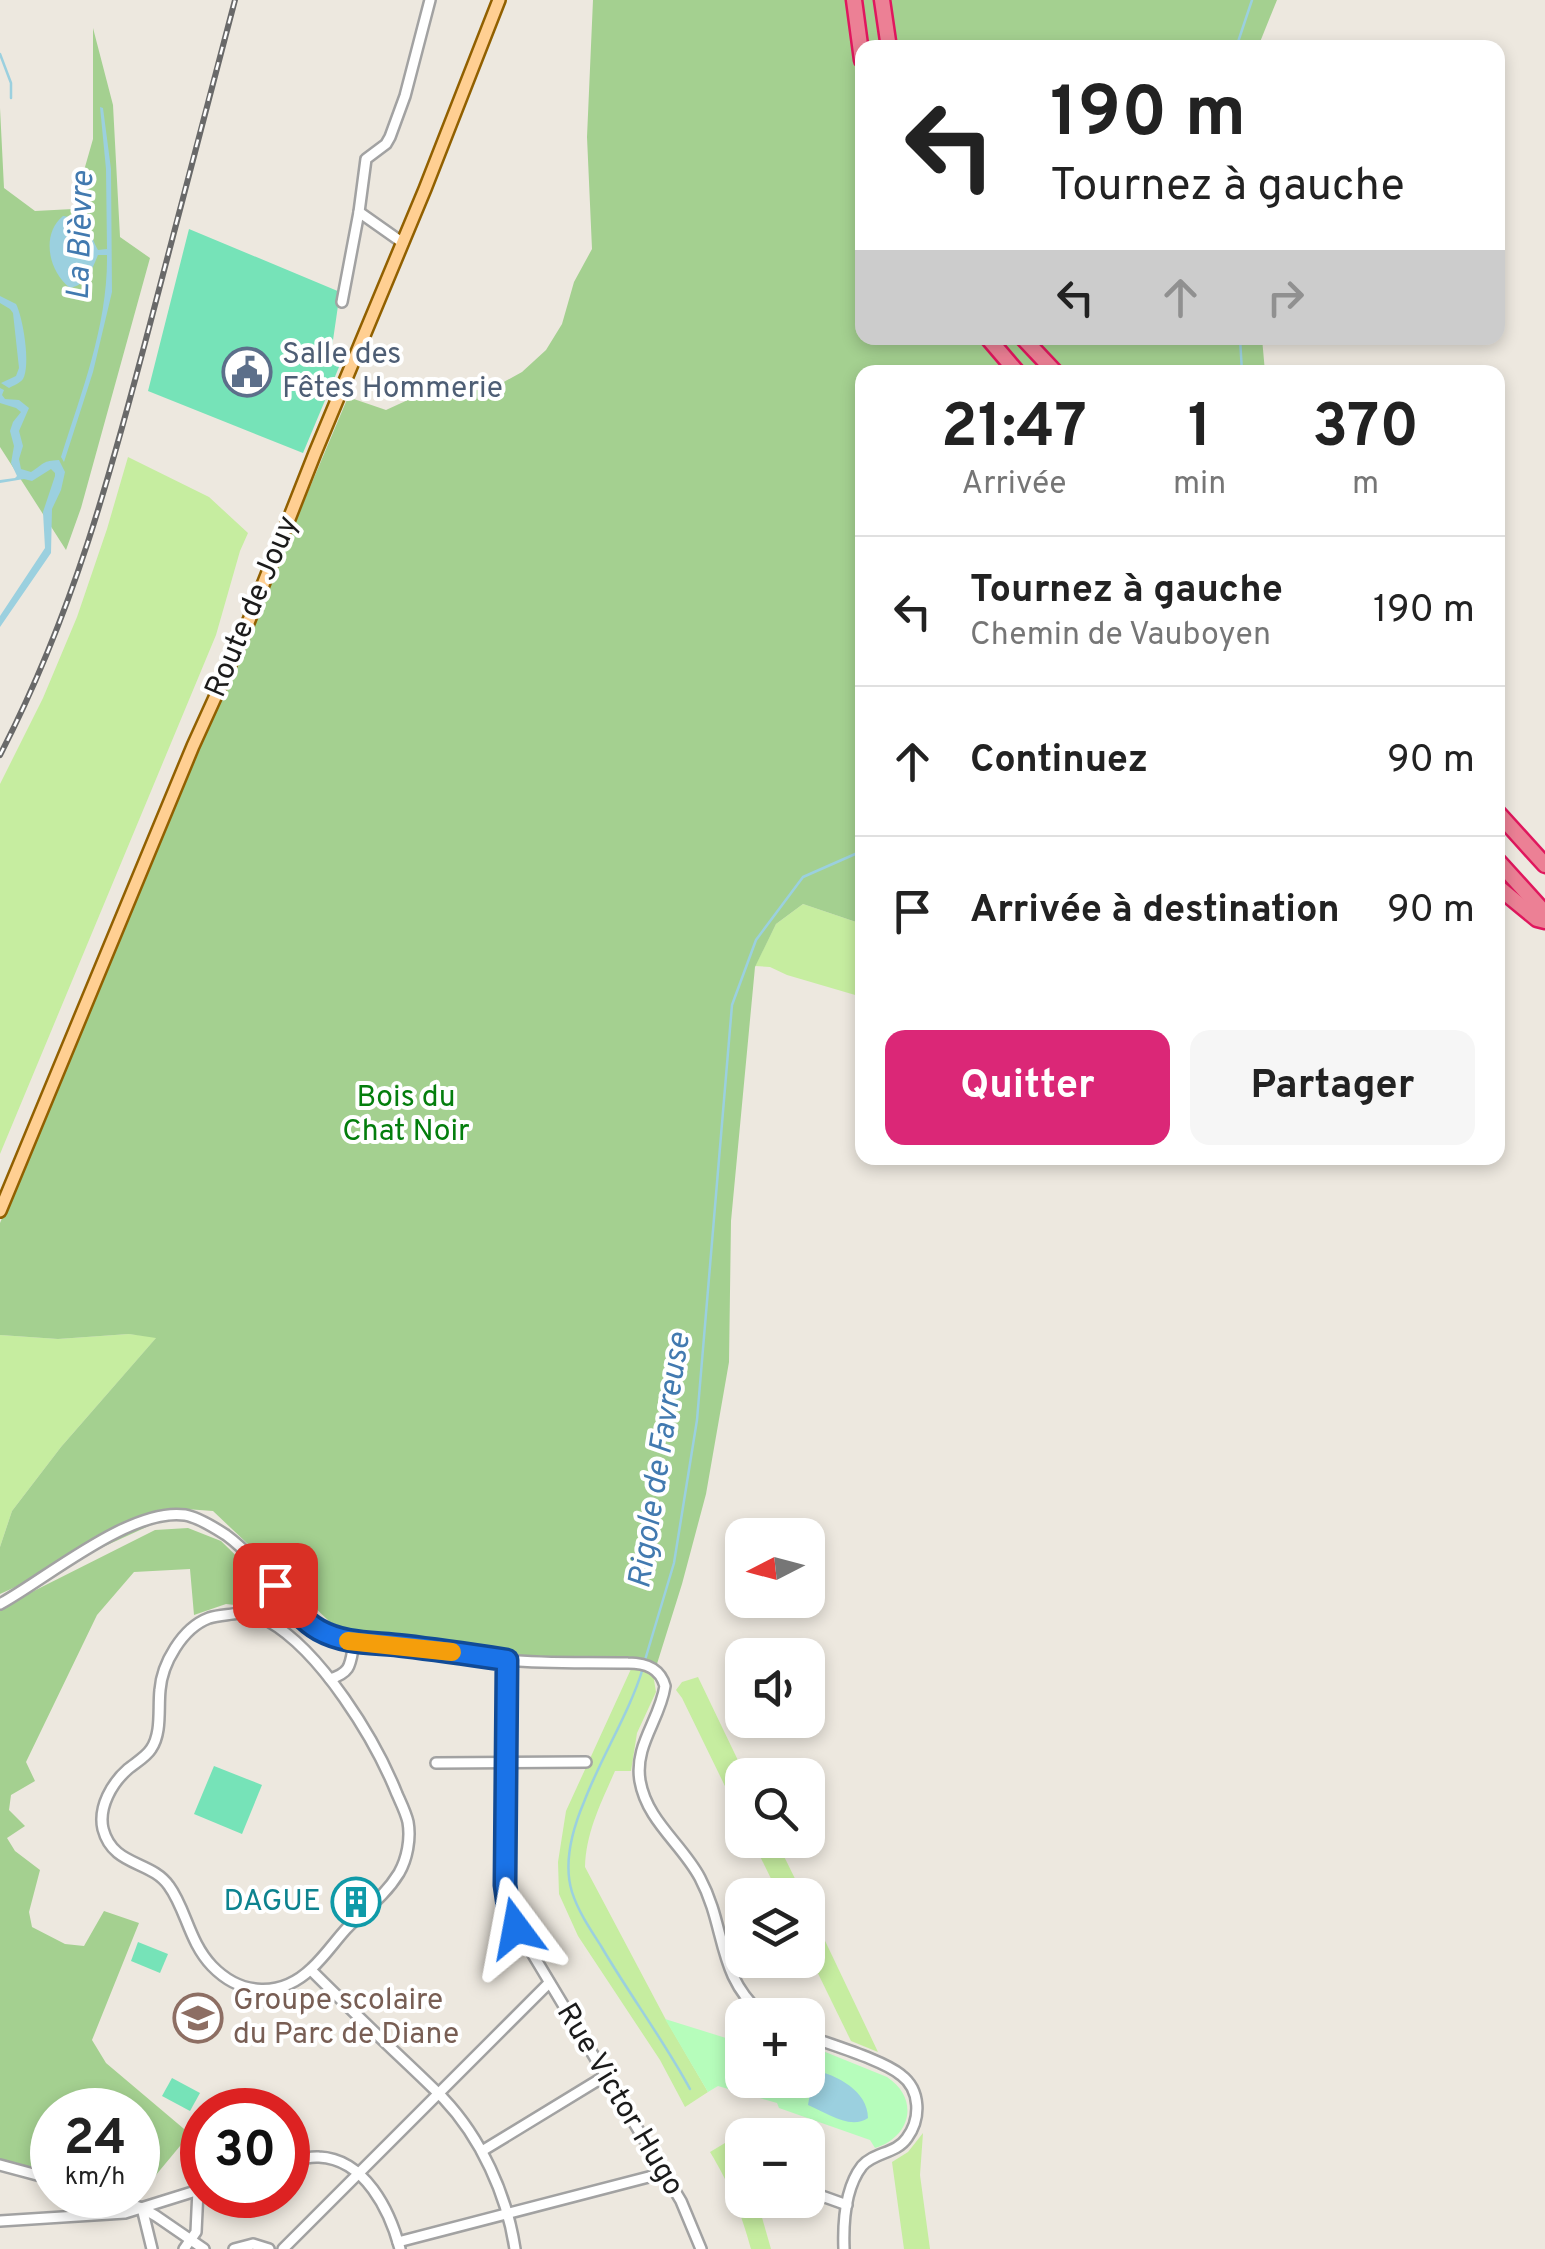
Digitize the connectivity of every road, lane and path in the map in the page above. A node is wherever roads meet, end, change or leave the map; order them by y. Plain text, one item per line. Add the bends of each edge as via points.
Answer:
1 (430, 0) edge
2 (499, 0) edge
3 (854, 0) edge
4 (882, 0) edge
5 (859, 40) edge
6 (887, 40) edge
7 (358, 212) junction
8 (403, 243) junction
9 (342, 302) dead end
10 (994, 345) edge
11 (1029, 345) edge
12 (1010, 365) edge
13 (1048, 365) edge
14 (1505, 821) edge
15 (1545, 865) edge
16 (1505, 869) edge
17 (1505, 893) edge
18 (1545, 917) edge
19 (0, 1211) edge
20 (0, 1604) edge
21 (354, 1642) junction
22 (507, 1660) junction
23 (330, 1680) junction
24 (506, 1762) junction
25 (586, 1762) dead end
26 (436, 1763) dead end
27 (311, 1970) junction
28 (549, 1982) junction
29 (745, 1998) edge
30 (825, 2043) edge
31 (605, 2076) junction
32 (439, 2094) junction
33 (482, 2151) junction
34 (310, 2159) edge
35 (0, 2164) edge
36 (30, 2173) edge
37 (359, 2174) junction
38 (664, 2174) junction
39 (825, 2197) edge
40 (847, 2204) junction
41 (507, 2214) junction
42 (30, 2218) edge
43 (144, 2218) edge
44 (154, 2218) edge
45 (198, 2218) edge
46 (0, 2221) edge
47 (187, 2244) edge
48 (399, 2246) edge
49 (152, 2249) edge
50 (204, 2249) edge
51 (234, 2249) edge
52 (269, 2249) edge
53 (283, 2249) edge
54 (515, 2249) edge
55 (701, 2249) edge
56 (844, 2249) edge

1 - 7 street via 390,137 366,159
2 - 8 main road, Route de Jouy
3 - 5 highway
4 - 6 highway
7 - 8 street
7 - 9 street
8 - 19 main road, Route de Jouy
10 - 12 highway
11 - 13 highway
14 - 15 highway
16 - 18 highway
17 - 18 highway via 1537,919
20 - 21 street via 136,1524 187,1515 245,1551 316,1629
21 - 22 street
21 - 23 street via 350,1667
22 - 24 street, Rue Victor Hugo
22 - 29 street via 648,1666 662,1677 664,1693 641,1750 644,1796 700,1878
23 - 27 street via 371,1738 409,1833 393,1883
23 - 27 street via 264,1618 239,1613 200,1622 172,1652 150,1751 124,1772 102,1816 116,1852 167,1882 208,1962 231,1982 272,1989
24 - 25 street
24 - 26 street
24 - 28 street, Rue Victor Hugo via 508,1906
27 - 32 street
28 - 31 street, Rue Victor Hugo
28 - 32 street
30 - 40 street via 900,2073 917,2105 908,2137 864,2162
31 - 33 street
31 - 38 street, Rue Victor Hugo
32 - 33 street
32 - 37 street
33 - 41 street
34 - 37 street via 342,2162
35 - 36 street
37 - 48 street via 390,2218
37 - 53 street
38 - 41 street
38 - 55 street, Rue Victor Hugo
39 - 40 street
40 - 56 street
41 - 48 street
41 - 54 street
42 - 46 street
43 - 49 street
44 - 47 street
45 - 47 street
47 - 50 street
51 - 52 street

